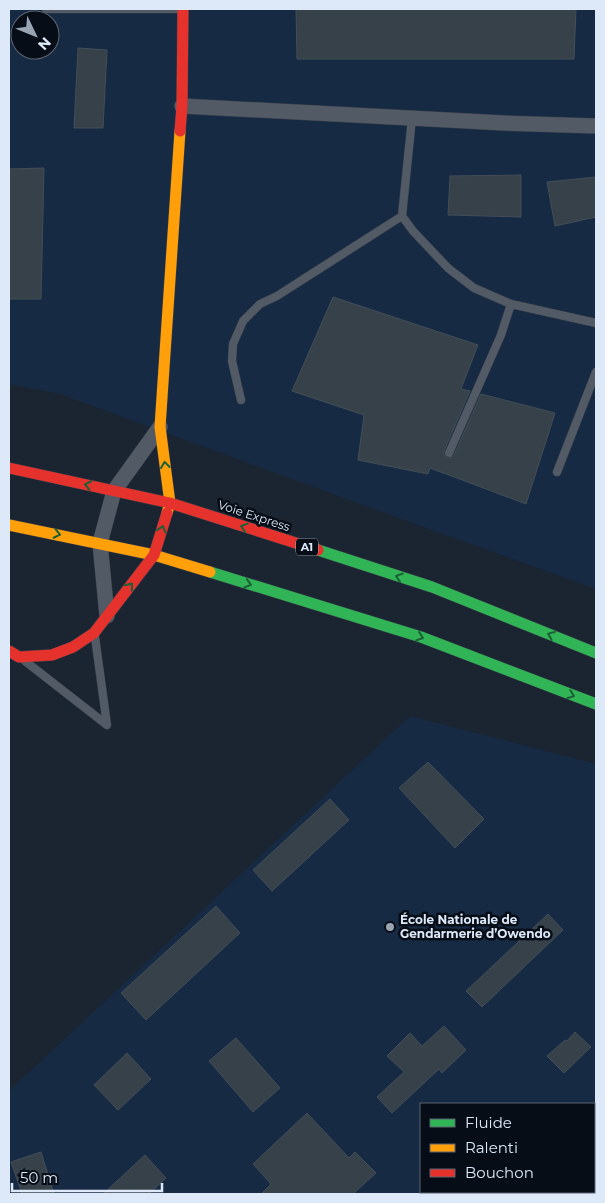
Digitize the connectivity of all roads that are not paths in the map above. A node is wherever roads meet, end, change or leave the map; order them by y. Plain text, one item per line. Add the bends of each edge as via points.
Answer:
1 (46, 9) edge
2 (183, 9) edge
3 (182, 106) junction
4 (412, 118) junction
5 (596, 126) edge
6 (402, 216) junction
7 (511, 304) junction
8 (596, 323) edge
9 (596, 372) edge
10 (241, 400) dead end
11 (160, 427) junction
12 (449, 452) dead end
13 (9, 468) edge
14 (557, 472) dead end
15 (114, 491) junction
16 (170, 503) junction
17 (9, 525) edge
18 (100, 543) junction
19 (154, 555) junction
20 (106, 616) junction
21 (94, 633) junction
22 (596, 653) edge
23 (14, 654) edge
24 (596, 704) edge

1 - 2 lane
2 - 3 main road
3 - 4 street
3 - 11 main road
4 - 5 street
4 - 6 lane
6 - 7 lane via 448,268 474,288
6 - 10 lane via 260,304 243,321 233,344 232,361
7 - 8 lane
7 - 12 lane via 501,335
9 - 14 lane
11 - 15 street
16 -> 11 main road
15 -> 13 main road, Voie Express / A1
15 - 16 main road, Voie Express / A1
15 - 18 street
19 -> 16 main road
22 -> 16 main road, Voie Express / A1 via 432,587
17 -> 18 main road
18 - 19 main road
18 - 20 street
20 -> 19 main road
19 -> 24 main road via 421,637
20 - 21 main road
21 - 23 main road via 73,647 52,655
21 - 23 lane via 107,725

